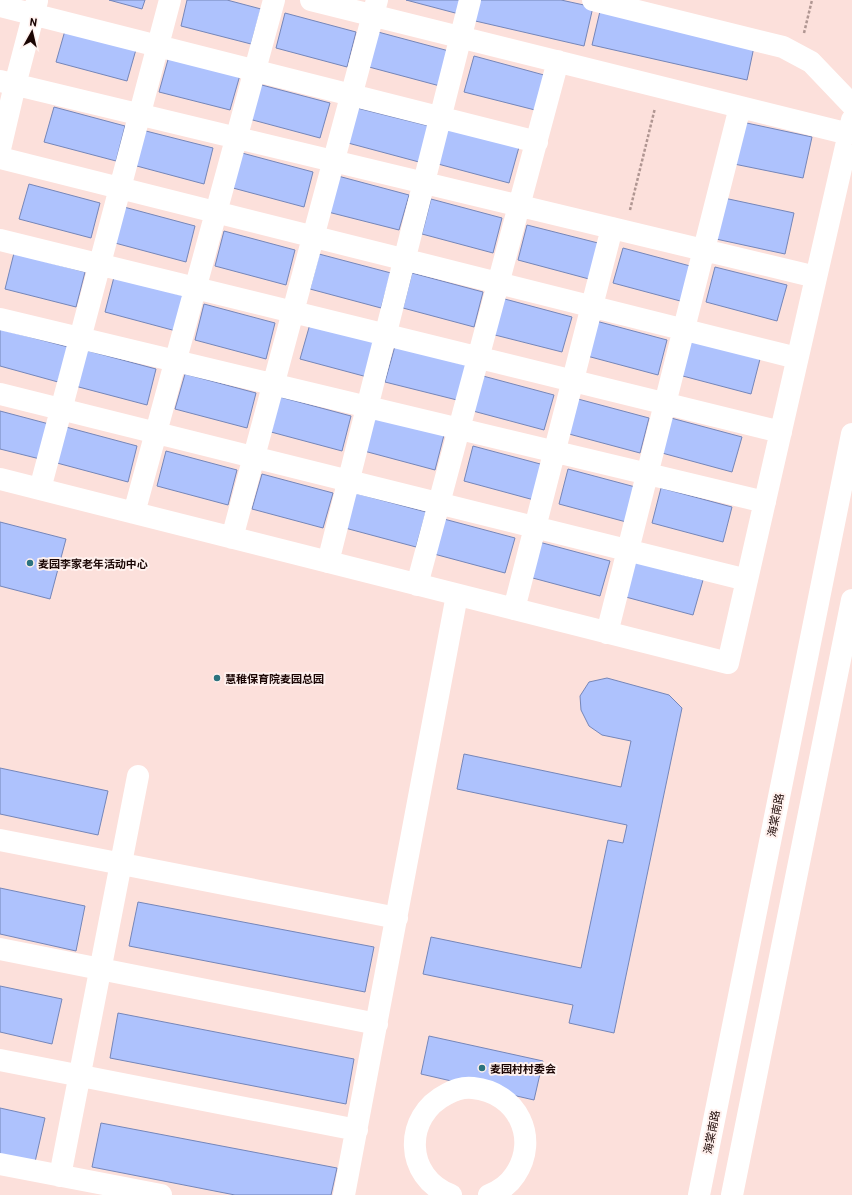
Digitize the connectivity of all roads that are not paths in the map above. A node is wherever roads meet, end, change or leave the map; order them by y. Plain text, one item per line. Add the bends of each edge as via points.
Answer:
1 (170, 0) edge
2 (274, 0) edge
3 (311, 0) edge
4 (470, 0) edge
5 (593, 0) edge
6 (0, 6) edge
7 (36, 7) edge
8 (375, 8) edge
9 (461, 37) junction
10 (158, 46) junction
11 (558, 61) junction
12 (255, 71) junction
13 (7, 83) edge
14 (351, 95) junction
15 (852, 105) edge
16 (740, 106) junction
17 (140, 115) junction
18 (440, 118) junction
19 (850, 127) edge
20 (236, 138) junction
21 (536, 142) junction
22 (0, 149) edge
23 (0, 158) edge
24 (334, 161) junction
25 (424, 183) junction
26 (120, 188) junction
27 (519, 206) junction
28 (216, 212) junction
29 (618, 229) junction
30 (313, 237) junction
31 (0, 240) edge
32 (704, 250) junction
33 (404, 260) junction
34 (100, 264) junction
35 (816, 277) junction
36 (498, 283) junction
37 (196, 288) junction
38 (591, 306) junction
39 (293, 312) junction
40 (0, 319) edge
41 (684, 330) junction
42 (386, 334) junction
43 (81, 338) junction
44 (479, 357) junction
45 (798, 358) junction
46 (176, 361) junction
47 (573, 380) junction
48 (273, 384) junction
49 (0, 394) edge
50 (665, 403) junction
51 (367, 407) junction
52 (62, 409) junction
53 (459, 429) junction
54 (781, 432) junction
55 (156, 433) junction
56 (852, 434) edge
57 (554, 452) junction
58 (254, 457) junction
59 (647, 474) junction
60 (0, 479) edge
61 (349, 481) junction
62 (40, 489) junction
63 (765, 502) junction
64 (439, 503) junction
65 (134, 513) junction
66 (535, 527) junction
67 (232, 538) junction
68 (628, 550) junction
69 (328, 562) junction
70 (747, 580) junction
71 (417, 585) junction
72 (457, 595) junction
73 (852, 600) edge
74 (514, 609) junction
75 (607, 633) junction
76 (138, 776) dead end
77 (0, 840) edge
78 (121, 864) junction
79 (396, 918) junction
80 (0, 949) edge
81 (100, 969) junction
82 (377, 1024) junction
83 (0, 1060) edge
84 (79, 1075) junction
85 (357, 1130) junction
86 (0, 1164) edge
87 (60, 1176) junction
88 (495, 1194) edge
89 (160, 1195) edge
90 (344, 1195) edge
91 (451, 1195) edge
92 (698, 1195) edge
93 (732, 1195) edge

1 - 10 main road
2 - 12 main road
3 - 8 main road
4 - 9 main road
5 - 15 main road via 783,47 811,62
6 - 7 main road
7 - 10 main road
7 - 13 main road
8 - 9 main road
8 - 14 main road
9 - 11 main road
9 - 18 main road
10 - 12 main road
10 - 17 main road
11 - 16 main road
11 - 21 main road
12 - 14 main road
12 - 20 main road
13 - 17 main road
13 - 22 main road
14 - 18 main road
14 - 24 main road
16 - 19 main road
16 - 32 main road
17 - 20 main road
17 - 26 main road
18 - 21 main road
18 - 25 main road
19 - 35 main road
20 - 24 main road
20 - 28 main road
21 - 27 main road
23 - 26 main road
24 - 25 main road
24 - 30 main road
25 - 27 main road
25 - 33 main road
26 - 28 main road
26 - 34 main road
27 - 29 main road
27 - 36 main road
28 - 30 main road
28 - 37 main road
29 - 32 main road
29 - 38 main road
30 - 33 main road
30 - 39 main road
31 - 34 main road
32 - 35 main road
32 - 41 main road
33 - 36 main road
33 - 42 main road
34 - 37 main road
34 - 43 main road
35 - 45 main road
36 - 38 main road
36 - 44 main road
37 - 39 main road
37 - 46 main road
38 - 41 main road
38 - 47 main road
39 - 42 main road
39 - 48 main road
40 - 43 main road
41 - 45 main road
41 - 50 main road
42 - 44 main road
42 - 51 main road
43 - 46 main road
43 - 52 main road
44 - 47 main road
44 - 53 main road
45 - 54 main road
46 - 48 main road
46 - 55 main road
47 - 50 main road
47 - 57 main road
48 - 51 main road
48 - 58 main road
49 - 52 main road
50 - 54 main road
50 - 59 main road
51 - 53 main road
51 - 61 main road
52 - 55 main road
52 - 62 main road
53 - 57 main road
53 - 64 main road
54 - 63 main road
55 - 58 main road
55 - 65 main road
56 - 92 main road, 海棠南路
57 - 59 main road
57 - 66 main road
58 - 61 main road
58 - 67 main road
59 - 63 main road
59 - 68 main road
60 - 62 main road
61 - 64 main road
61 - 69 main road
62 - 65 main road
63 - 70 main road
64 - 66 main road
64 - 71 main road
65 - 67 main road
66 - 68 main road
66 - 74 main road
67 - 69 main road
68 - 70 main road
68 - 75 main road
69 - 71 main road
70 - 75 main road via 728,663
71 - 72 main road
72 - 74 main road
72 - 79 main road
73 - 93 main road
74 - 75 main road
76 - 78 main road
77 - 78 main road
78 - 79 main road
78 - 81 main road
79 - 82 main road
80 - 81 main road
81 - 82 main road
81 - 84 main road
82 - 85 main road
83 - 84 main road
84 - 85 main road
84 - 87 main road
85 - 90 main road
86 - 87 main road
87 - 89 main road
88 - 91 main road via 511,1182 521,1167 526,1149 525,1131 518,1114 505,1100 490,1091 472,1088 453,1090 437,1098 424,1111 416,1128 414,1146 418,1164 428,1180 442,1192

